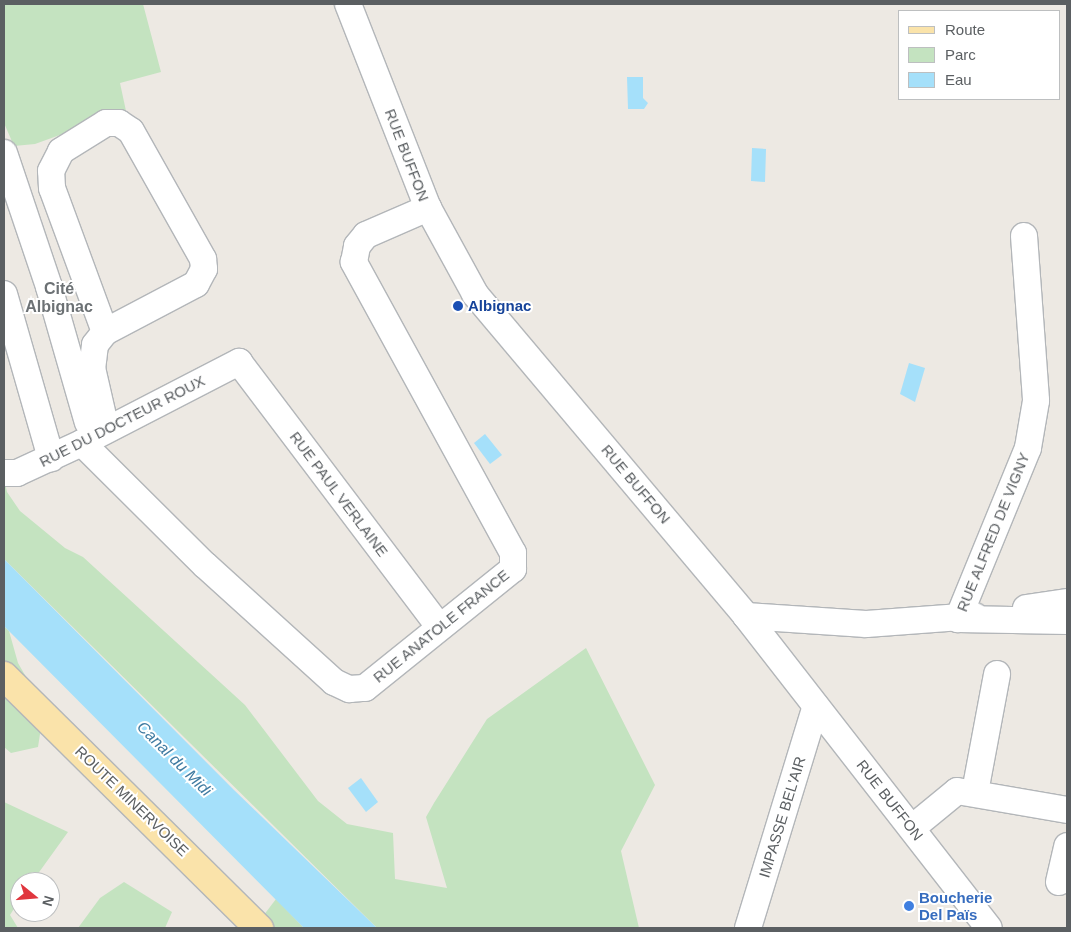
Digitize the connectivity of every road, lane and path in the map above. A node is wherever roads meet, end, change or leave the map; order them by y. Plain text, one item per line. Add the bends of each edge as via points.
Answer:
1 (348, 4) edge
2 (4, 153) edge
3 (428, 208) junction
4 (1024, 236) dead end
5 (4, 294) edge
6 (105, 332) junction
7 (239, 362) joint
8 (93, 436) junction
9 (51, 458) junction
10 (4, 473) edge
11 (1067, 602) edge
12 (746, 616) junction
13 (958, 619) junction
14 (1067, 621) edge
15 (439, 626) junction
16 (998, 674) dead end
17 (4, 676) edge
18 (816, 706) junction
19 (975, 792) junction
20 (1067, 810) edge
21 (912, 828) junction
22 (1067, 846) edge
23 (1059, 882) dead end
24 (259, 928) edge
25 (748, 928) edge
26 (989, 928) edge

1 - 3 street, RUE BUFFON
2 - 8 street via 50,286
3 - 12 street, RUE BUFFON via 474,294
3 - 15 street, RUE ANATOLE FRANCE via 366,235 357,246 354,262 513,553 513,569
4 - 13 street, RUE ALFRED DE VIGNY via 1036,400 1028,448
5 - 9 street
6 - 6 street via 196,284 204,269 203,259 130,131 119,123 106,123 61,151 51,171 52,188
6 - 8 street via 95,345 92,368
7 - 8 street, RUE DU DOCTEUR ROUX
7 - 15 street, RUE PAUL VERLAINE
8 - 9 street, RUE DU DOCTEUR ROUX
8 - 15 street, RUE ANATOLE FRANCE via 205,565 334,682 349,689 364,688
9 - 10 street, RUE DU DOCTEUR ROUX via 17,473
11 - 13 street
12 - 13 street via 866,624
12 - 18 street, RUE BUFFON
13 - 14 street
16 - 19 street
17 - 24 main road, ROUTE MINERVOISE
18 - 21 street, RUE BUFFON
18 - 25 street, IMPASSE BEL'AIR
19 - 20 street
19 - 21 street via 957,791
21 - 26 street, RUE BUFFON
22 - 23 street

